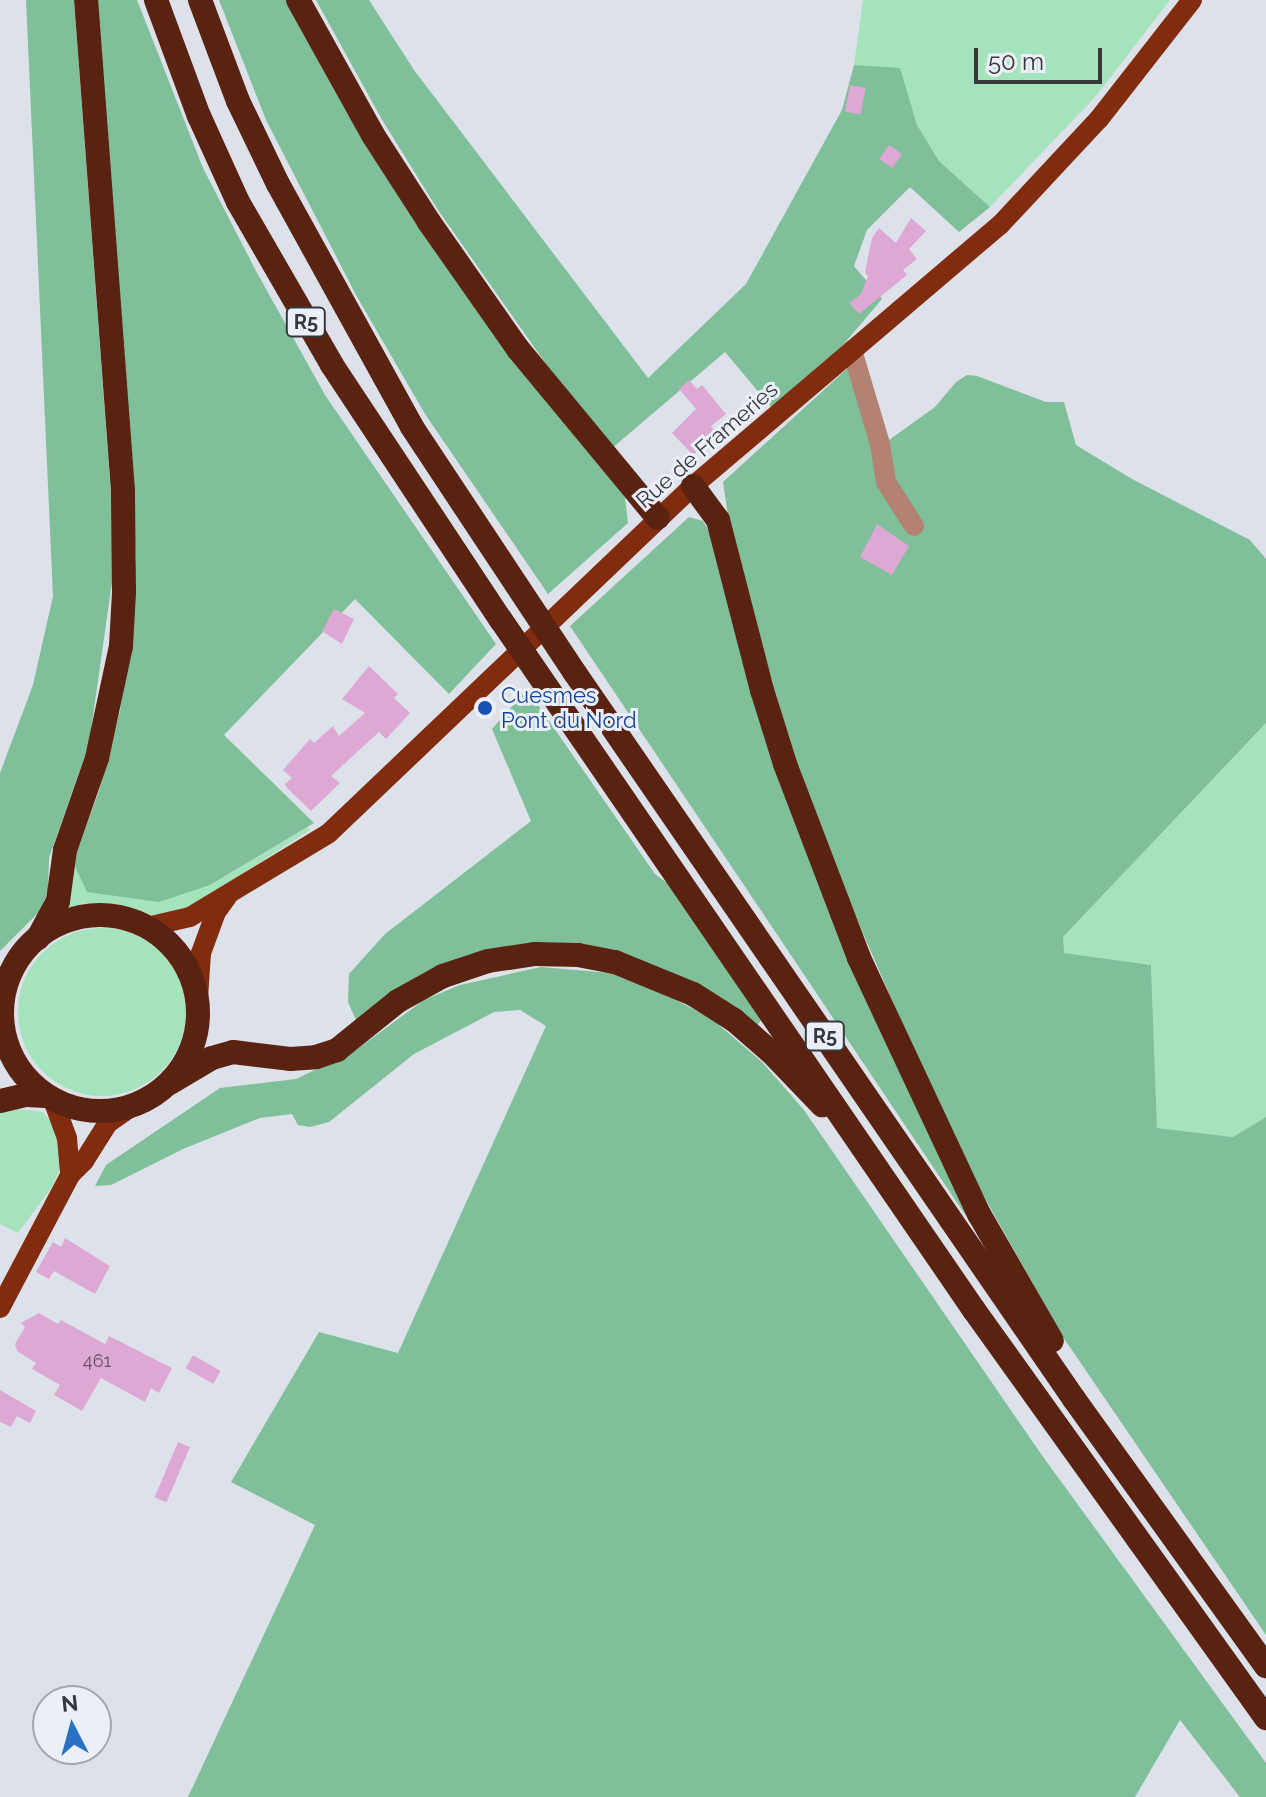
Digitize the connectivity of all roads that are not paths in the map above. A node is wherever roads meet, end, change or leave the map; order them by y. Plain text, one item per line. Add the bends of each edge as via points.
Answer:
1 (86, 0) edge
2 (156, 0) edge
3 (200, 0) edge
4 (298, 0) edge
5 (1192, 0) edge
6 (852, 350) junction
7 (693, 486) junction
8 (658, 518) junction
9 (914, 526) dead end
10 (227, 897) junction
11 (147, 927) junction
12 (38, 938) junction
13 (198, 998) junction
14 (1, 1010) edge
15 (170, 1083) junction
16 (50, 1098) junction
17 (0, 1101) edge
18 (131, 1107) junction
19 (849, 1126) junction
20 (70, 1175) junction
21 (0, 1308) edge
22 (1074, 1399) junction
23 (1266, 1666) edge
24 (1266, 1718) edge

1 - 12 highway via 123,491 124,592 121,646 97,758 65,850 58,901
2 - 19 highway, R5 via 238,202 332,365
3 - 22 highway, R5 via 238,101 321,267 412,427
4 - 8 highway via 373,135 429,222 518,349
5 - 6 main road, Rue de Frameries via 1099,119 1000,225
6 - 7 main road, Rue de Frameries
6 - 9 street via 886,482
7 - 8 main road, Rue de Frameries
7 - 22 highway via 718,520 781,749 859,958 979,1214 1064,1362
8 - 10 main road, Rue de Frameries via 329,833
10 - 11 main road, Rue de Frameries via 190,917
10 - 13 main road via 201,953
11 - 12 highway via 91,915
11 - 13 highway via 176,949
12 - 14 highway via 12,969
13 - 15 highway via 194,1044
14 - 16 highway via 13,1058 30,1083
15 - 18 highway
15 - 19 highway via 233,1052 290,1059 337,1050 398,1001 443,976 488,961 578,955 642,971 693,994 734,1020
16 - 17 highway via 26,1095
16 - 18 highway via 92,1112
16 - 20 main road via 67,1138
18 - 20 main road via 108,1123
19 - 24 highway, R5
20 - 21 main road
22 - 23 highway, R5

